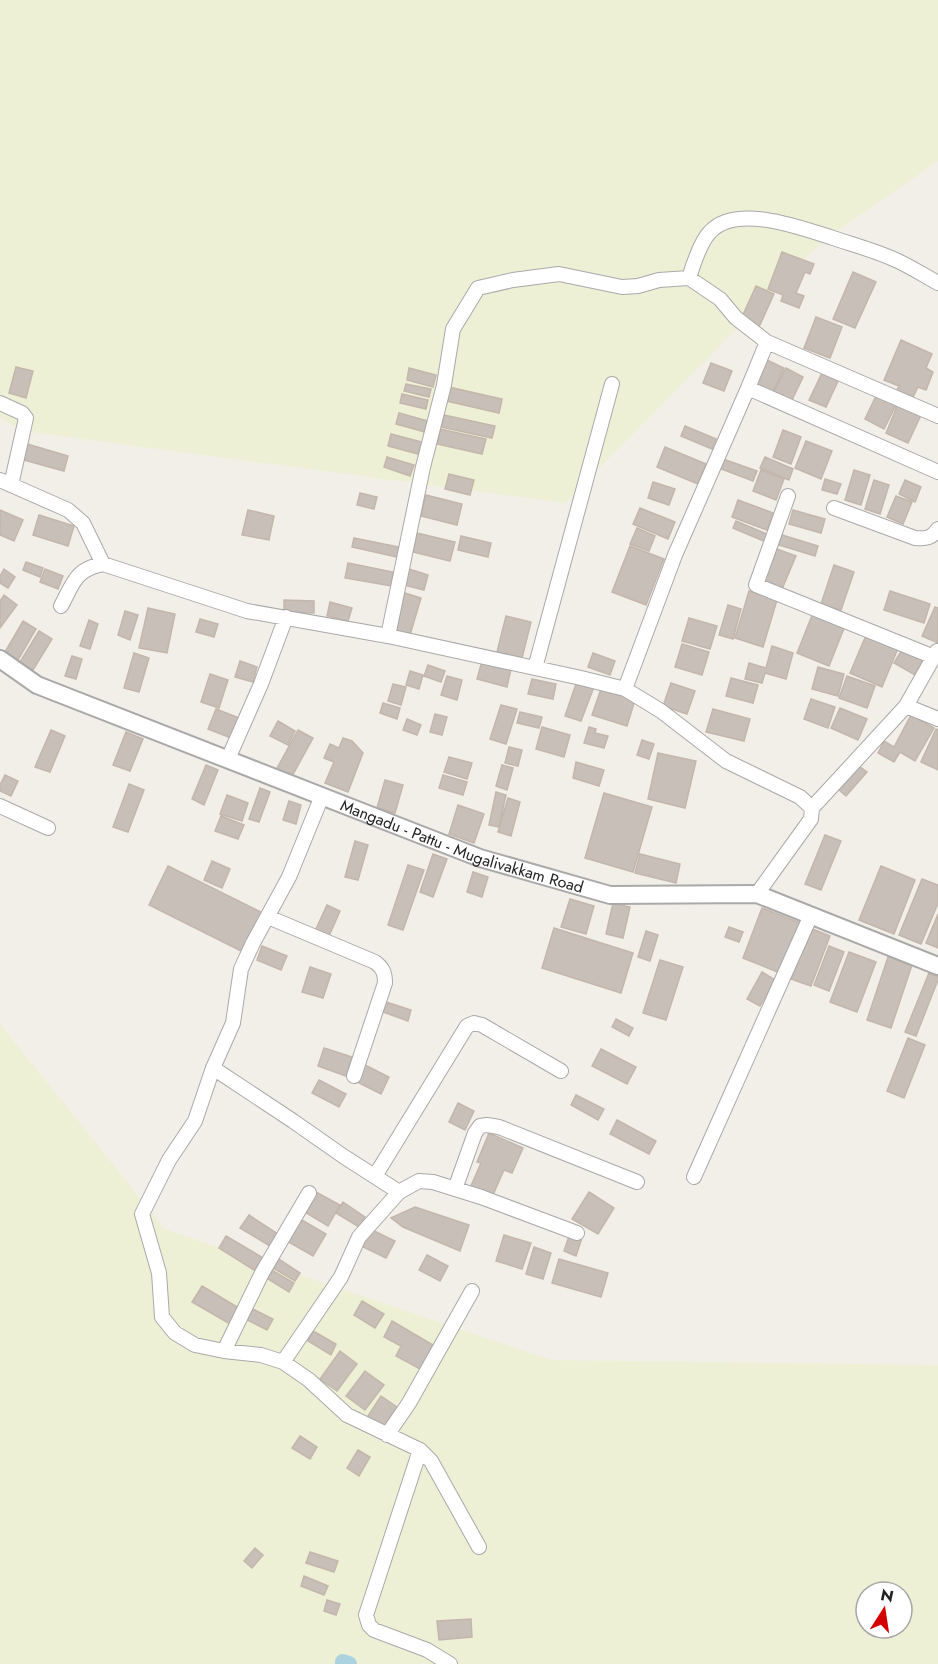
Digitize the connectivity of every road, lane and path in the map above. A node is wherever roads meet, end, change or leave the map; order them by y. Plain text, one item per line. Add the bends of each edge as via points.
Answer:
1 (689, 278) junction
2 (938, 283) edge
3 (767, 342) junction
4 (612, 384) dead end
5 (748, 388) junction
6 (0, 404) edge
7 (938, 416) edge
8 (938, 472) edge
9 (5, 482) edge
10 (788, 496) dead end
11 (834, 508) dead end
12 (938, 529) edge
13 (103, 564) junction
14 (61, 606) dead end
15 (286, 617) junction
16 (388, 636) junction
17 (936, 653) edge
18 (0, 658) edge
19 (535, 668) junction
20 (625, 689) junction
21 (906, 706) junction
22 (938, 719) edge
23 (228, 759) junction
24 (322, 796) junction
25 (0, 806) edge
26 (812, 808) junction
27 (48, 828) dead end
28 (757, 894) junction
29 (810, 915) junction
30 (267, 917) junction
31 (938, 966) edge
32 (213, 1068) junction
33 (561, 1071) dead end
34 (354, 1076) dead end
35 (375, 1176) junction
36 (694, 1177) dead end
37 (637, 1182) dead end
38 (455, 1189) junction
39 (399, 1192) junction
40 (309, 1193) dead end
41 (577, 1233) dead end
42 (472, 1291) dead end
43 (224, 1351) junction
44 (283, 1362) junction
45 (387, 1436) junction
46 (420, 1450) junction
47 (479, 1547) dead end
48 (450, 1664) edge

1 - 2 street via 709,232 723,222 745,218 784,222 849,243 897,261
1 - 3 street via 720,299 736,318
1 - 16 street via 622,287 559,274 478,288 453,329
3 - 5 street
3 - 7 street
4 - 19 street
5 - 8 street
5 - 20 street via 675,555
6 - 9 street via 26,418
9 - 13 street via 68,510 83,523
10 - 17 street via 756,585
11 - 12 street via 915,538 926,539
13 - 14 street via 81,572
13 - 15 street via 247,611
15 - 16 street
15 - 23 street
16 - 19 street
17 - 21 street
18 - 23 street, Mangadu - Pattu - Mugalivakkam Road via 38,686
19 - 20 street
20 - 26 street via 726,761 800,797
21 - 22 street
21 - 26 street
23 - 24 street, Mangadu - Pattu - Mugalivakkam Road
24 - 28 street, Mangadu - Pattu - Mugalivakkam Road via 480,858 610,895
24 - 30 street via 289,877
25 - 27 street
26 - 28 street via 811,819
28 - 29 street, Mangadu - Pattu - Mugalivakkam Road
29 - 31 street, Mangadu - Pattu - Mugalivakkam Road
29 - 36 street
30 - 32 street via 241,969 233,1023
30 - 34 street via 382,967 385,983
32 - 35 street
32 - 43 street via 195,1121 169,1160 142,1214 159,1273 162,1317 175,1333 195,1345
33 - 35 street via 482,1024 467,1026
35 - 39 street
37 - 38 street via 487,1125 480,1126 475,1133
38 - 39 street via 418,1181
38 - 41 street
39 - 44 street via 359,1237 341,1277
40 - 43 street via 262,1273
42 - 45 street
43 - 44 street via 261,1354
44 - 45 street via 347,1415
45 - 46 street
46 - 47 street via 431,1461
46 - 48 street via 366,1615 374,1630 427,1650

